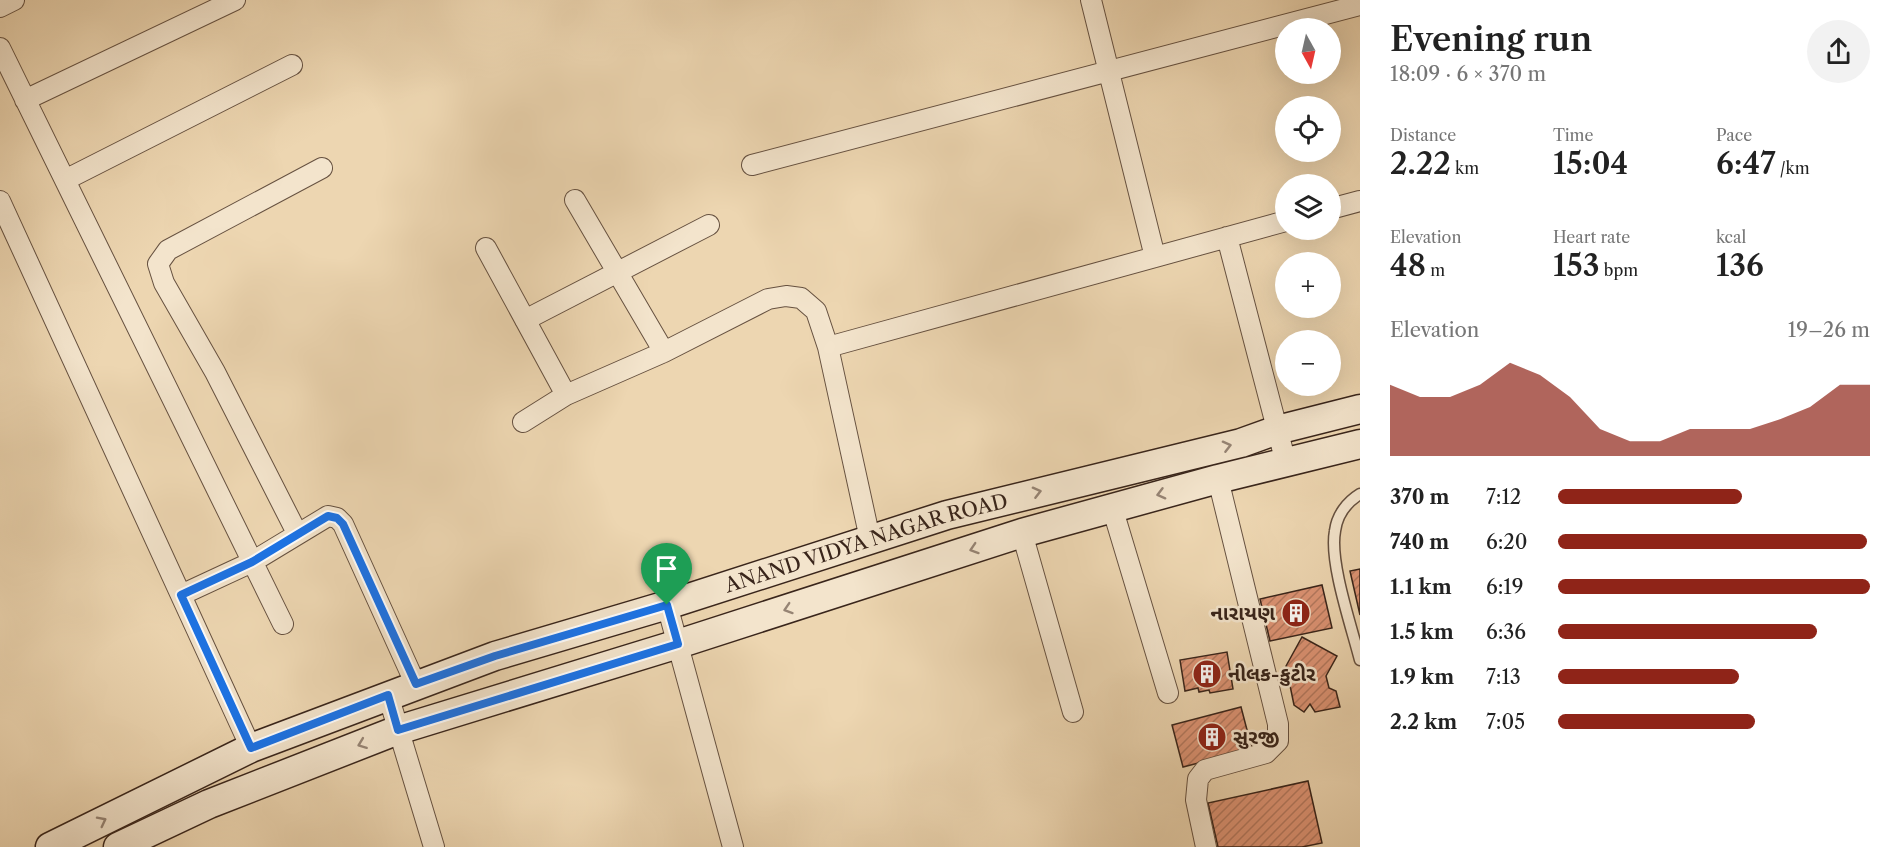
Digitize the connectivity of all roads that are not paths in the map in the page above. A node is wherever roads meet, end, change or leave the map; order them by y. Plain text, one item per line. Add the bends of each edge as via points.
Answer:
1 (14, 0) edge
2 (235, 0) edge
3 (1091, 0) edge
4 (1360, 5) edge
5 (0, 7) edge
6 (0, 48) edge
7 (292, 65) dead end
8 (1109, 70) junction
9 (25, 100) junction
10 (752, 165) dead end
11 (322, 168) dead end
12 (65, 180) junction
13 (575, 200) dead end
14 (0, 201) edge
15 (1360, 201) edge
16 (1341, 206) edge
17 (1275, 224) edge
18 (709, 225) dead end
19 (1227, 237) junction
20 (486, 248) dead end
21 (1155, 257) junction
22 (617, 272) junction
23 (525, 320) junction
24 (828, 347) junction
25 (664, 352) junction
26 (566, 395) junction
27 (1360, 409) edge
28 (523, 423) dead end
29 (1277, 430) junction
30 (1360, 444) edge
31 (1286, 463) junction
32 (1218, 479) junction
33 (1360, 494) edge
34 (1112, 507) junction
35 (297, 533) junction
36 (1022, 533) junction
37 (870, 539) junction
38 (252, 562) junction
39 (181, 595) junction
40 (667, 605) junction
41 (283, 624) dead end
42 (678, 644) junction
43 (1360, 660) edge
44 (416, 684) junction
45 (1168, 693) dead end
46 (388, 695) junction
47 (1073, 712) dead end
48 (398, 730) junction
49 (251, 748) junction
50 (50, 847) edge
51 (118, 847) edge
52 (434, 847) edge
53 (733, 847) edge
54 (1206, 847) edge

1 - 5 street
2 - 9 street
3 - 8 street
4 - 8 street
6 - 9 street
7 - 12 street
8 - 10 street
8 - 21 street
9 - 12 street
11 - 35 street via 168,250 158,264 164,284 215,372
12 - 38 street
13 - 22 street
14 - 39 street
15 - 16 street
17 - 19 street
18 - 22 street
19 - 21 street
19 - 29 street
20 - 23 street
21 - 24 street
22 - 23 street
22 - 25 street
23 - 26 street
24 - 25 street via 816,311 801,298 786,296 768,299
24 - 37 street
25 - 26 street
26 - 28 street
27 - 29 main road, ANAND VIDYA NAGAR ROAD
29 - 31 street
37 -> 29 main road, ANAND VIDYA NAGAR ROAD via 947,514 1240,443
30 - 31 main road, ANAND VIDYA NAGAR ROAD
31 - 32 main road, ANAND VIDYA NAGAR ROAD
32 -> 34 main road, ANAND VIDYA NAGAR ROAD
32 - 54 street via 1278,724 1278,741 1266,753 1205,770 1198,779 1196,800
33 - 43 lane via 1341,513 1335,532 1335,554
34 - 36 main road, ANAND VIDYA NAGAR ROAD
34 - 45 street
35 - 38 street
35 - 44 street via 328,516 343,524
36 -> 42 main road, ANAND VIDYA NAGAR ROAD
36 - 47 street
37 - 40 main road, ANAND VIDYA NAGAR ROAD
38 - 39 street
38 - 41 street
39 - 49 street
40 - 42 street
40 - 44 main road, ANAND VIDYA NAGAR ROAD
42 - 48 main road, ANAND VIDYA NAGAR ROAD
42 - 53 street
44 - 46 main road, ANAND VIDYA NAGAR ROAD
46 - 48 street
46 - 49 main road, ANAND VIDYA NAGAR ROAD
48 -> 51 main road, ANAND VIDYA NAGAR ROAD via 209,804
48 - 52 street
50 -> 49 main road, ANAND VIDYA NAGAR ROAD

